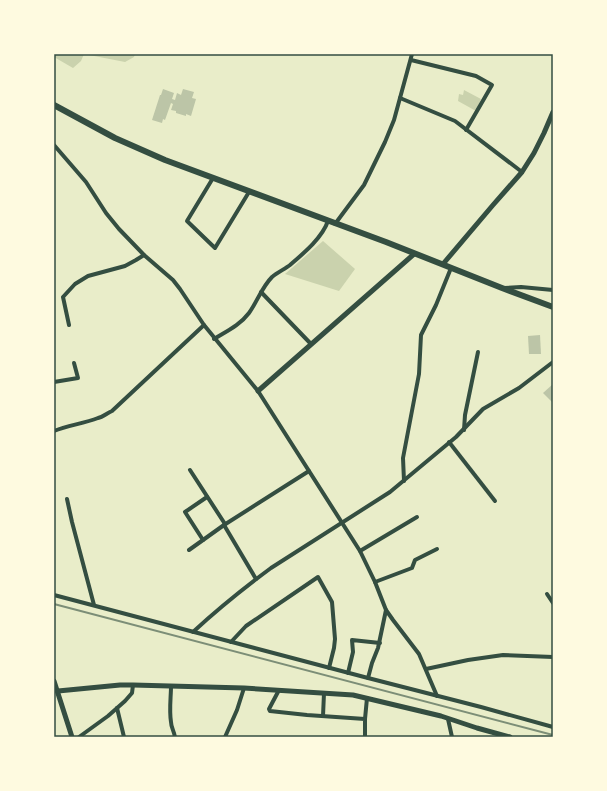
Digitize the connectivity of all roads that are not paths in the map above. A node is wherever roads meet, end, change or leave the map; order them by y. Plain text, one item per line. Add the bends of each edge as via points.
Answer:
1 (412, 54) edge
2 (411, 60) junction
3 (400, 98) junction
4 (54, 105) edge
5 (553, 112) edge
6 (466, 130) junction
7 (54, 145) edge
8 (522, 172) junction
9 (213, 178) junction
10 (249, 192) junction
11 (328, 221) junction
12 (335, 224) junction
13 (414, 254) junction
14 (144, 255) junction
15 (442, 264) junction
16 (451, 268) junction
17 (502, 288) junction
18 (553, 290) edge
19 (261, 292) junction
20 (553, 307) edge
21 (69, 325) dead end
22 (204, 325) junction
23 (214, 339) junction
24 (312, 344) junction
25 (478, 352) dead end
26 (553, 362) edge
27 (74, 363) dead end
28 (54, 382) edge
29 (258, 391) junction
30 (54, 430) edge
31 (464, 430) junction
32 (450, 442) junction
33 (190, 470) dead end
34 (309, 471) junction
35 (404, 481) junction
36 (207, 497) junction
37 (67, 498) dead end
38 (495, 501) dead end
39 (417, 516) dead end
40 (342, 522) junction
41 (224, 525) junction
42 (203, 540) junction
43 (437, 549) dead end
44 (189, 550) dead end
45 (360, 551) junction
46 (256, 579) junction
47 (375, 582) junction
48 (547, 594) dead end
49 (54, 595) edge
50 (553, 602) edge
51 (94, 606) junction
52 (386, 610) junction
53 (193, 632) junction
54 (231, 642) junction
55 (380, 643) junction
56 (553, 657) edge
57 (329, 668) junction
58 (426, 669) junction
59 (348, 673) junction
60 (368, 678) junction
61 (54, 681) edge
62 (134, 685) junction
63 (171, 686) junction
64 (244, 688) junction
65 (279, 690) junction
66 (56, 691) edge
67 (324, 693) junction
68 (437, 696) junction
69 (367, 698) junction
70 (117, 708) junction
71 (323, 716) junction
72 (365, 719) junction
73 (448, 719) junction
74 (553, 727) edge
75 (72, 737) edge
76 (79, 737) edge
77 (124, 737) edge
78 (175, 737) edge
79 (225, 737) edge
80 (365, 737) edge
81 (452, 737) edge
82 (510, 737) edge

1 - 2 street
2 - 3 street
2 - 6 street via 476,76 492,85
3 - 6 street via 448,117
3 - 12 street via 394,120 364,185
4 - 9 main road via 115,138
5 - 8 street
6 - 8 street
7 - 14 street via 86,182 109,217
8 - 15 street
9 - 10 main road
9 - 10 street via 187,221 215,248
10 - 11 main road
11 - 12 main road
11 - 19 street via 317,240 290,265 271,278
12 - 13 main road
13 - 15 main road
13 - 24 street
14 - 21 street via 125,266 88,276 75,284 63,296
14 - 22 street via 173,280
15 - 16 main road
16 - 17 main road
16 - 35 street via 420,335 419,374 403,458
17 - 18 street
17 - 20 main road
19 - 23 street via 244,319
19 - 24 street
22 - 23 street
22 - 30 street via 112,410 100,418
23 - 29 street
24 - 29 street
25 - 31 street via 464,415
26 - 31 street via 519,388 483,409
27 - 28 street via 78,378
29 - 34 street
31 - 32 street
32 - 35 street
32 - 38 street
33 - 36 street
34 - 40 street
34 - 41 street
35 - 40 street
36 - 41 street
36 - 42 street via 185,512
37 - 51 street
39 - 45 street
40 - 45 street
40 - 46 street
41 - 42 street
41 - 46 street
42 - 44 street
43 - 47 street via 415,560 412,568
45 - 47 street
46 - 53 street
47 - 52 street
48 - 50 street
49 - 51 street
51 - 53 street
52 - 55 street
52 - 58 street via 419,654
53 - 54 street
54 - 57 street
54 - 57 street via 246,626 318,577 332,602 335,639
55 - 59 street via 352,640 353,652
55 - 60 street
56 - 58 street via 503,655
57 - 59 street
58 - 68 street
59 - 60 street
60 - 68 street
61 - 66 street
62 - 63 street
62 - 66 street
62 - 70 street via 132,693
63 - 64 street
63 - 78 street via 170,717
64 - 65 street
64 - 79 street
65 - 67 street
65 - 71 street via 270,711
66 - 75 street
67 - 69 street
67 - 71 street
68 - 74 street
69 - 72 street
69 - 73 street
70 - 76 street
70 - 77 street
71 - 72 street
72 - 80 street
73 - 81 street
73 - 82 street

